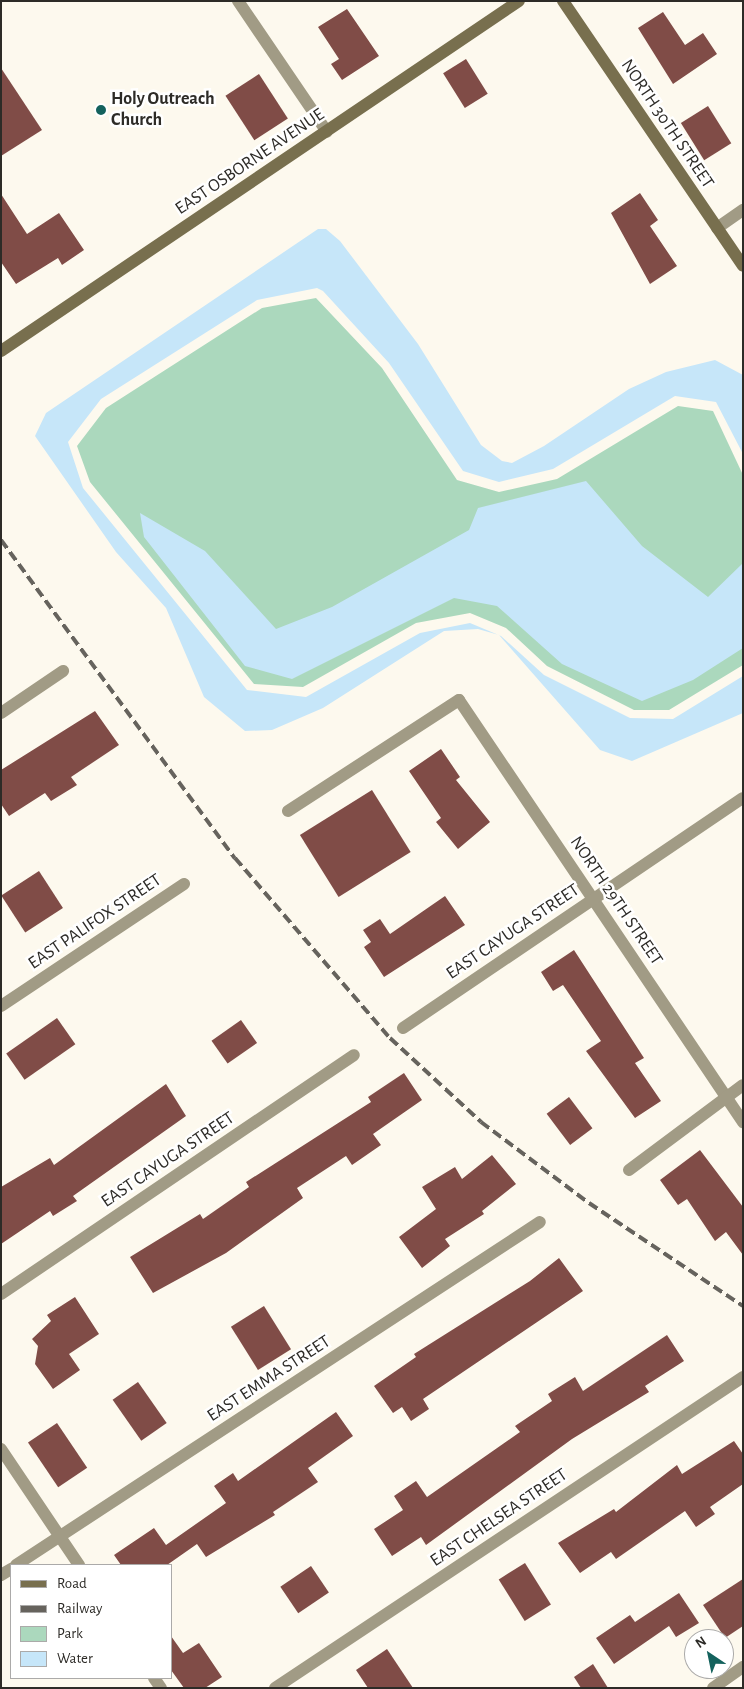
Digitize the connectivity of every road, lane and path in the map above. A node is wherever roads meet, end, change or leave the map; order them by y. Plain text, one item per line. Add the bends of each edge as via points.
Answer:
1 (238, 1) edge
2 (519, 1) edge
3 (563, 1) edge
4 (326, 132) junction
5 (743, 210) edge
6 (717, 228) junction
7 (743, 266) edge
8 (1, 351) edge
9 (63, 671) dead end
10 (1, 713) edge
11 (743, 798) edge
12 (288, 811) dead end
13 (184, 884) dead end
14 (593, 899) junction
15 (1, 1006) edge
16 (403, 1028) dead end
17 (354, 1055) dead end
18 (743, 1085) edge
19 (725, 1096) junction
20 (743, 1122) edge
21 (629, 1170) dead end
22 (540, 1222) dead end
23 (1, 1294) edge
24 (743, 1377) edge
25 (1, 1449) edge
26 (60, 1536) junction
27 (18, 1564) edge
28 (78, 1564) edge
29 (743, 1668) edge
30 (275, 1688) edge
31 (713, 1688) edge

1 - 4 street
2 - 4 street, EAST OSBORNE AVENUE
3 - 6 street, NORTH 30TH STREET
4 - 8 street, EAST OSBORNE AVENUE
5 - 6 street
6 - 7 street, NORTH 30TH STREET
9 - 10 street
11 - 14 street, EAST CAYUGA STREET
12 - 14 street, NORTH 29TH STREET via 459,700
13 - 15 street, EAST PALIFOX STREET
14 - 16 street, EAST CAYUGA STREET
14 - 19 street, NORTH 29TH STREET
17 - 23 street, EAST CAYUGA STREET
18 - 19 street
19 - 20 street, NORTH 29TH STREET
19 - 21 street
22 - 26 street, EAST EMMA STREET
24 - 30 street, EAST CHELSEA STREET
25 - 26 street
26 - 27 street, EAST EMMA STREET
26 - 28 street
29 - 31 street

